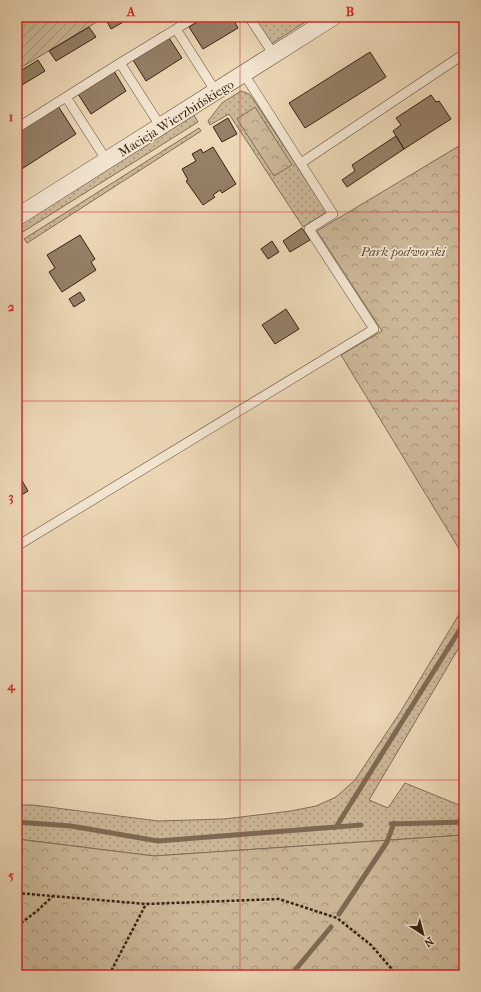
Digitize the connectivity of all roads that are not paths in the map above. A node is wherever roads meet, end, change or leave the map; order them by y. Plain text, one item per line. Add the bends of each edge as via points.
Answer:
1 (195, 17) edge
2 (249, 17) edge
3 (333, 17) edge
4 (176, 29) junction
5 (464, 54) edge
6 (274, 56) junction
7 (120, 63) junction
8 (244, 74) junction
9 (216, 92) junction
10 (66, 97) junction
11 (161, 126) junction
12 (17, 128) edge
13 (107, 160) junction
14 (300, 163) junction
15 (17, 217) edge
16 (17, 546) edge

1 - 4 lane
2 - 6 lane
3 - 6 street, Macieja Wierzbińskiego
4 - 7 lane
4 - 9 lane
5 - 14 lane
6 - 8 street, Macieja Wierzbińskiego
7 - 10 lane
7 - 11 lane
8 - 9 street, Macieja Wierzbińskiego
8 - 14 lane
9 - 11 street, Macieja Wierzbińskiego
10 - 12 lane
10 - 13 lane
11 - 13 street, Macieja Wierzbińskiego
13 - 15 street, Macieja Wierzbińskiego
14 - 16 lane via 333,214 309,229 374,329

